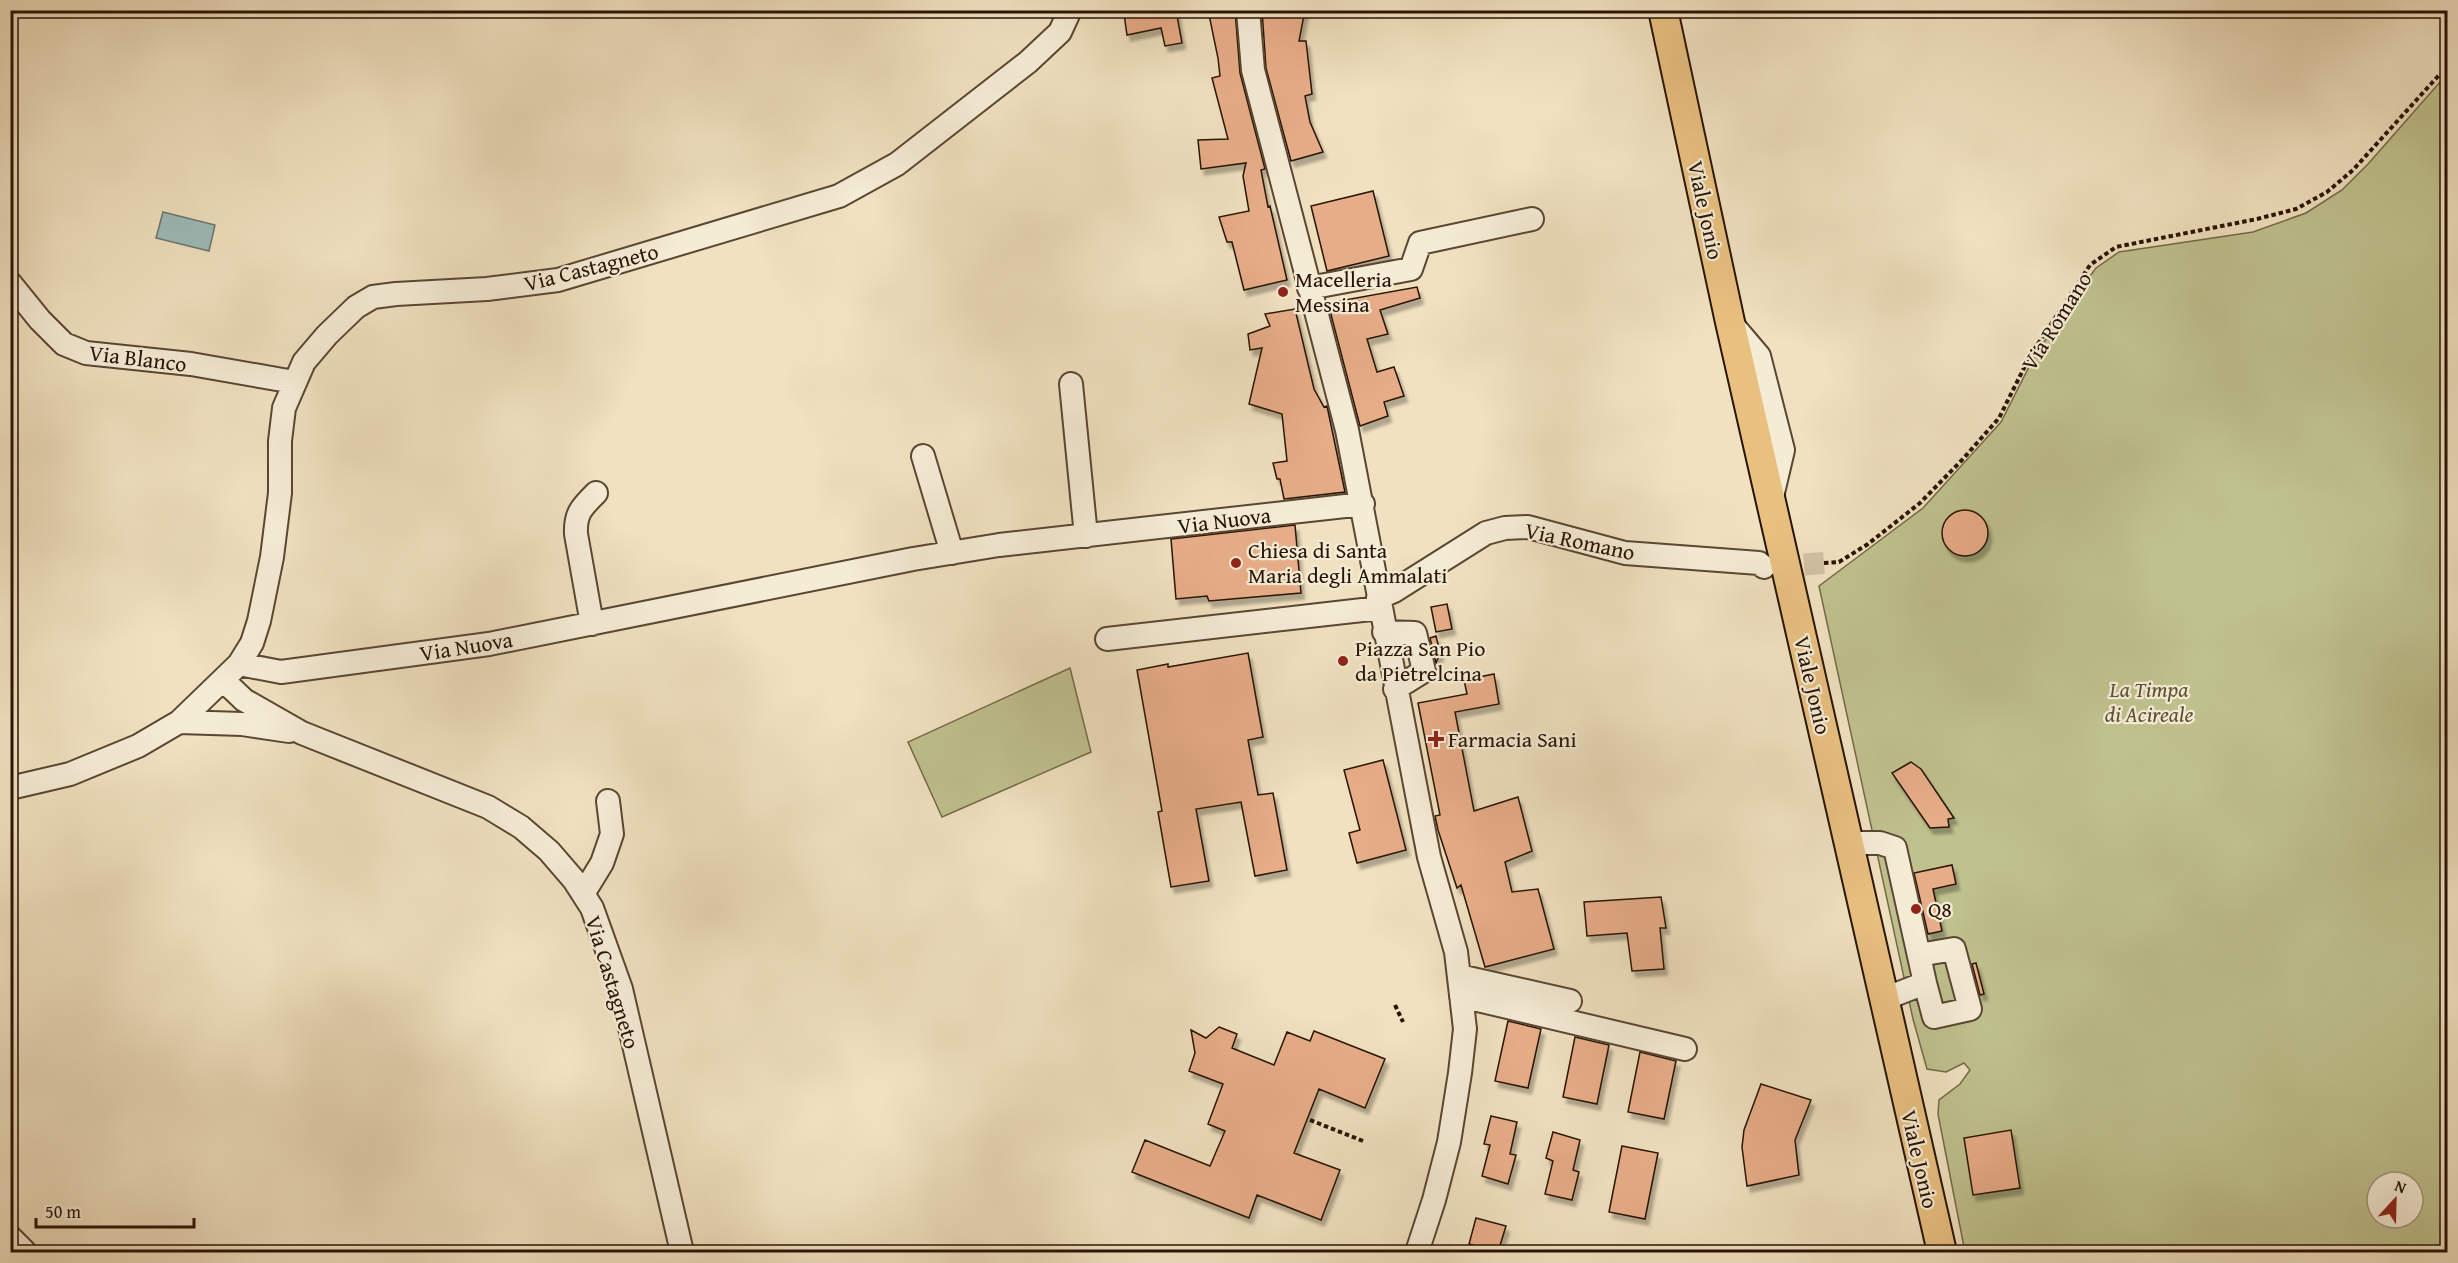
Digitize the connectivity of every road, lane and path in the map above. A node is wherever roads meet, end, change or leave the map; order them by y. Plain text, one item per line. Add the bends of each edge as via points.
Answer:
1 (1070, 10) edge
2 (1248, 10) edge
3 (1661, 10) edge
4 (2448, 75) edge
5 (1532, 219) dead end
6 (10, 283) edge
7 (1309, 288) junction
8 (294, 382) junction
9 (1071, 384) dead end
10 (923, 456) dead end
11 (596, 493) dead end
12 (1362, 504) junction
13 (1086, 536) junction
14 (952, 552) junction
15 (1824, 563) tunnel mouth
16 (1764, 567) tunnel mouth
17 (1379, 603) junction
18 (592, 624) junction
19 (1384, 632) junction
20 (1107, 639) dead end
21 (231, 672) junction
22 (1395, 689) junction
23 (179, 722) junction
24 (302, 733) junction
25 (10, 788) edge
26 (608, 801) dead end
27 (1849, 843) junction
28 (583, 894) junction
29 (1919, 955) junction
30 (1925, 983) junction
31 (1460, 986) junction
32 (1884, 999) junction
33 (1570, 1001) dead end
34 (1395, 1005) dead end
35 (1403, 1022) dead end
36 (1685, 1049) dead end
37 (1310, 1120) dead end
38 (1363, 1142) dead end
39 (10, 1237) edge
40 (25, 1252) edge
41 (682, 1252) edge
42 (1417, 1252) edge
43 (1942, 1252) edge

1 - 8 street, Via Castagneto via 1060,32 1028,62 897,164 839,196 558,280 373,297 356,307 327,335 304,362
2 - 7 street via 1253,70
3 - 27 main road, Viale Jonio
4 - 15 path, Via Romano via 2440,74 2354,170 2327,192 2296,209 2116,247 2090,265 2030,356 1998,418 1962,460 1920,503 1868,544 1839,562
5 - 7 street via 1420,243 1411,269
6 - 8 street, Via Blanco via 64,344 86,353 191,364
7 - 12 street via 1347,430
8 - 21 street, Via Castagneto via 284,408 280,493 264,600 252,643
9 - 13 street
10 - 14 street
11 - 18 street via 575,519
12 - 13 street, Via Nuova
12 - 17 street
13 - 14 street, Via Nuova
14 - 18 street, Via Nuova
16 - 17 street, Via Romano via 1759,562 1625,552 1528,526 1505,528 1486,533
17 - 19 street
17 - 20 street
18 - 21 street, Via Nuova via 489,644 282,672
19 - 22 street
19 - 22 street via 1415,633 1424,671
21 - 23 street
21 - 24 street via 244,700
22 - 31 street via 1429,857 1456,952
23 - 24 street via 242,724
23 - 25 street via 138,746 70,774
24 - 28 street, Via Castagneto via 488,807 522,827 549,851
26 - 28 street via 612,834 602,863
27 - 29 street via 1880,843 1895,848
27 - 32 main road, Viale Jonio
28 - 41 street, Via Castagneto via 604,937 621,989
29 - 30 street
29 - 30 street via 1954,949 1970,1009 1934,1017
30 - 32 street
31 - 33 street
31 - 36 street
31 - 42 street via 1465,1029 1455,1108 1434,1200
32 - 43 main road, Viale Jonio
34 - 35 path
37 - 38 path
39 - 40 street

